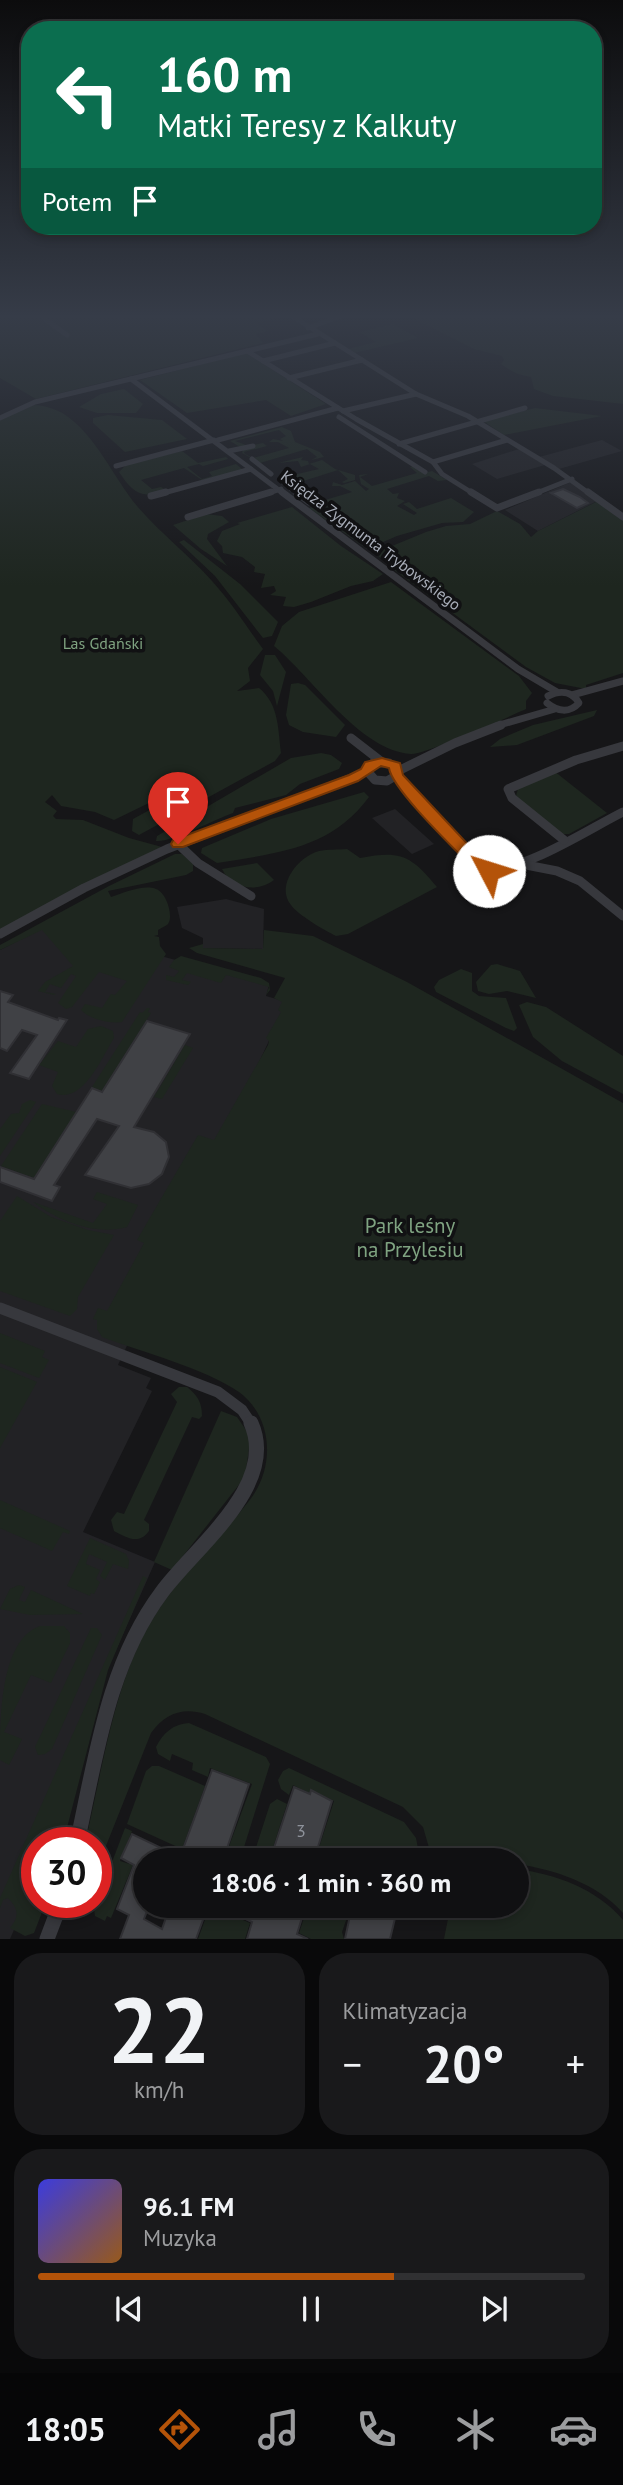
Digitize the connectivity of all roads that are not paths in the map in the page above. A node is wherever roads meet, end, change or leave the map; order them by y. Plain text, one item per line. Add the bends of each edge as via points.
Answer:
1 (30, 404) edge
2 (167, 404) edge
3 (334, 404) edge
4 (364, 404) edge
5 (439, 404) edge
6 (525, 408) dead end
7 (341, 409) junction
8 (338, 416) dead end
9 (0, 418) edge
10 (356, 419) junction
11 (345, 421) junction
12 (477, 422) junction
13 (333, 424) dead end
14 (389, 438) junction
15 (216, 440) junction
16 (507, 440) junction
17 (376, 441) junction
18 (229, 442) dead end
19 (399, 443) junction
20 (363, 444) dead end
21 (253, 446) dead end
22 (239, 450) junction
23 (229, 451) junction
24 (424, 458) junction
25 (252, 459) dead end
26 (409, 462) junction
27 (433, 462) junction
28 (397, 465) dead end
29 (116, 466) dead end
30 (281, 468) dead end
31 (251, 469) junction
32 (268, 472) junction
33 (425, 472) dead end
34 (260, 473) junction
35 (572, 479) junction
36 (281, 484) junction
37 (311, 491) dead end
38 (299, 494) junction
39 (151, 496) dead end
40 (288, 496) junction
41 (309, 502) dead end
42 (188, 517) dead end
43 (623, 517) edge
44 (396, 578) junction
45 (383, 582) dead end
46 (623, 681) edge
47 (605, 687) junction
48 (572, 695) junction
49 (552, 700) junction
50 (579, 702) junction
51 (623, 746) edge
52 (382, 762) junction
53 (368, 768) junction
54 (396, 770) junction
55 (373, 779) junction
56 (386, 781) junction
57 (330, 787) junction
58 (421, 805) junction
59 (623, 812) edge
60 (564, 840) junction
61 (178, 844) junction
62 (521, 864) junction
63 (251, 896) dead end
64 (623, 916) edge
65 (0, 934) edge
66 (0, 1308) edge
67 (81, 1827) edge
68 (55, 1918) edge
69 (47, 1939) edge

1 - 9 street
2 - 15 street, Księdza Zygmunta Trybowskiego
3 - 7 street
4 - 7 street
5 - 12 street
6 - 12 street
7 - 10 street
7 - 15 street
8 - 11 street
10 - 11 street
10 - 14 street
11 - 13 street
11 - 17 street
12 - 16 street
12 - 19 street
14 - 17 street
14 - 19 street
15 - 23 street, Księdza Zygmunta Trybowskiego
15 - 29 street
16 - 27 street
16 - 35 street
17 - 20 street
17 - 26 street
18 - 22 street
19 - 24 street
21 - 22 street
22 - 23 street
23 - 31 street, Księdza Zygmunta Trybowskiego
24 - 26 street
24 - 27 street
25 - 32 street
26 - 28 street
26 - 33 street
27 - 35 street via 442,474 497,508
30 - 32 street
31 - 34 street, Księdza Zygmunta Trybowskiego
31 - 39 street
32 - 34 street
32 - 36 street
34 - 36 street, Księdza Zygmunta Trybowskiego
35 - 43 street
36 - 38 street
36 - 40 street, Księdza Zygmunta Trybowskiego
36 - 42 street
37 - 38 street
38 - 40 street
38 - 41 street
40 - 44 street, Księdza Zygmunta Trybowskiego
44 - 45 street
44 - 49 street, Księdza Zygmunta Trybowskiego via 525,674
46 - 47 street
47 - 48 street
47 - 50 street
48 - 49 street
48 - 50 street
49 - 50 street via 572,710
49 - 54 street via 521,718
51 - 60 street via 508,789
52 - 53 street
52 - 53 street via 353,739
52 - 54 street
53 - 55 street
53 - 57 street
54 - 56 street
54 - 58 street
55 - 56 street
55 - 57 street
56 - 58 street
57 - 61 street
58 - 62 street via 483,870
59 - 60 street
60 - 62 street
61 - 63 street via 198,863
61 - 65 street
62 - 64 street via 580,881
66 - 67 street via 218,1392 243,1409 258,1441 258,1467 249,1486 154,1603 127,1654
68 - 69 street

